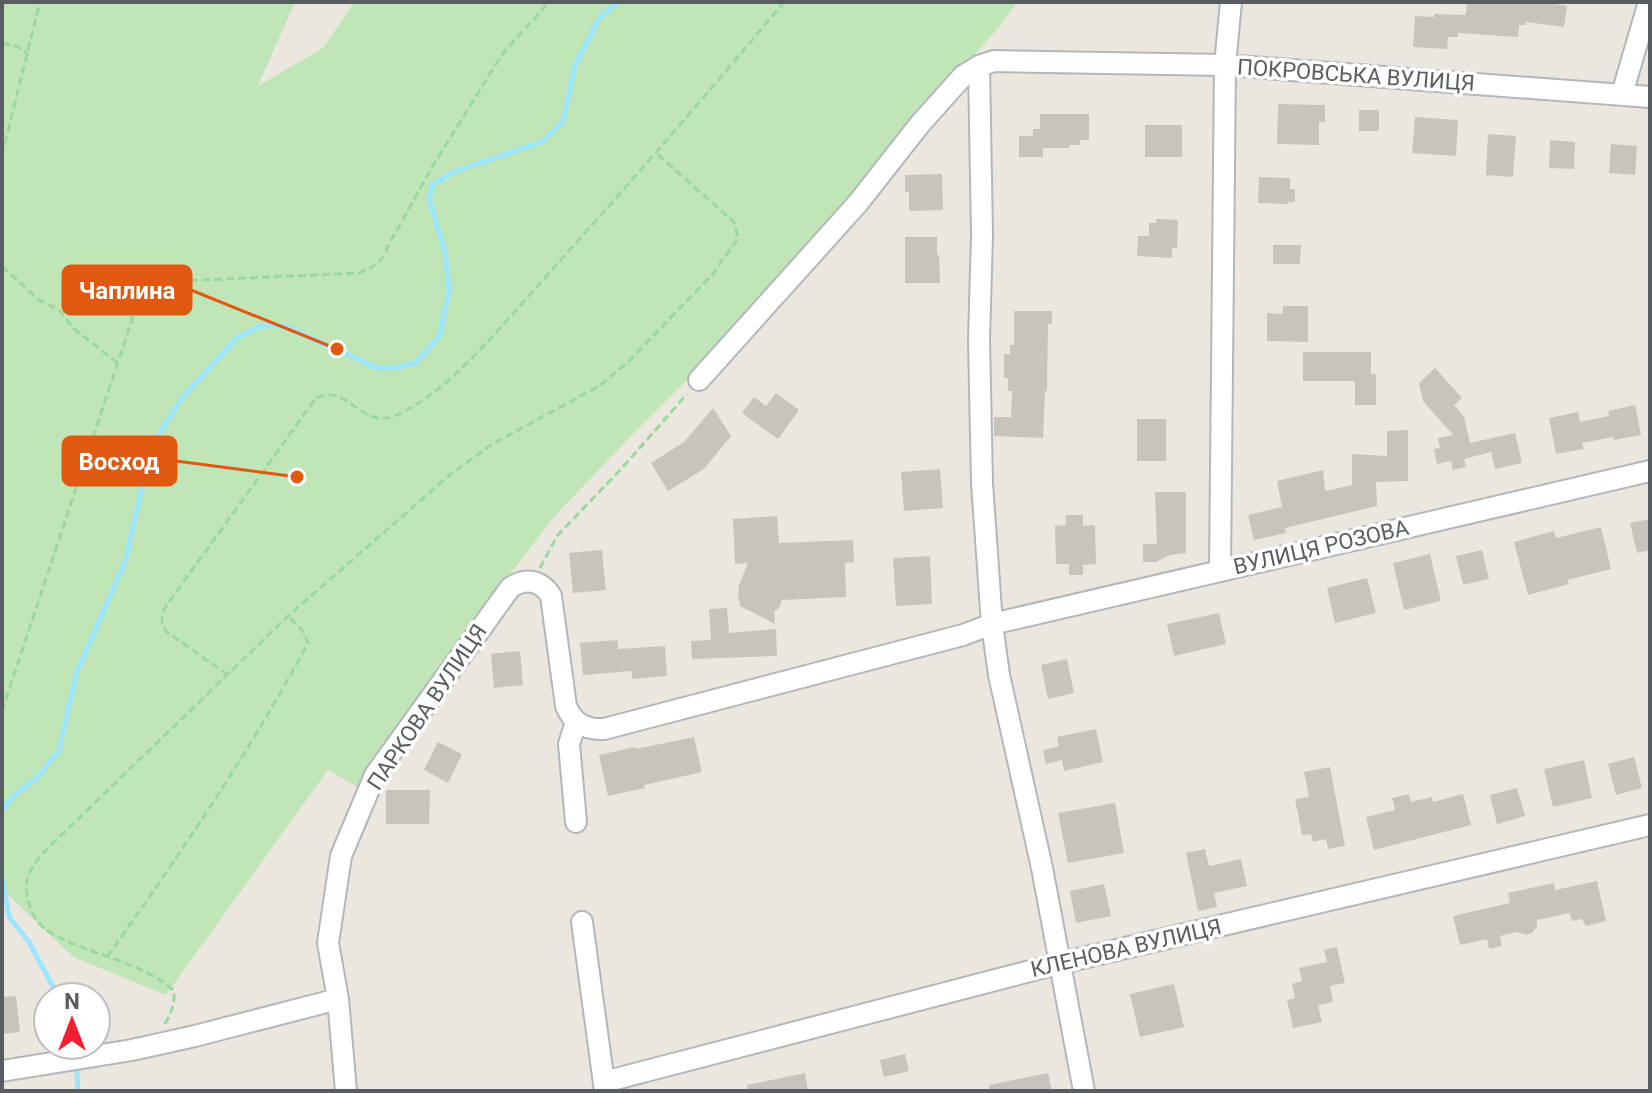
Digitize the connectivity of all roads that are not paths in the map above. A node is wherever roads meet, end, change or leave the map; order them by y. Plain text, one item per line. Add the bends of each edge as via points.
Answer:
1 (1231, 2) edge
2 (1649, 2) edge
3 (1225, 65) junction
4 (979, 66) junction
5 (1622, 94) junction
6 (1650, 97) edge
7 (699, 380) road end
8 (1650, 471) edge
9 (1220, 570) junction
10 (992, 624) junction
11 (576, 722) junction
12 (576, 822) dead end
13 (1650, 825) edge
14 (582, 922) dead end
15 (1061, 963) junction
16 (338, 999) junction
17 (2, 1071) edge
18 (604, 1086) edge
19 (346, 1091) edge
20 (1084, 1091) edge

1 - 3 street
2 - 5 street
3 - 4 street, ПОКРОВСЬКА ВУЛИЦЯ via 994,61
3 - 5 street, ПОКРОВСЬКА ВУЛИЦЯ
3 - 9 street
4 - 7 street via 963,76 920,124 858,203
4 - 10 street via 979,340
5 - 6 street, ПОКРОВСЬКА ВУЛИЦЯ
8 - 9 street, ВУЛИЦЯ РОЗОВА
9 - 10 street, ВУЛИЦЯ РОЗОВА
10 - 11 street, ВУЛИЦЯ РОЗОВА via 604,729
10 - 15 street
11 - 12 street via 569,744
11 - 16 street, ПАРКОВА ВУЛИЦЯ via 566,706 551,596 540,584 524,581 510,588 375,775 341,856 328,943
13 - 15 street, КЛЕНОВА ВУЛИЦЯ
14 - 18 street
15 - 18 street, КЛЕНОВА ВУЛИЦЯ
15 - 20 street
16 - 17 street via 195,1036
16 - 19 street, ПАРКОВА ВУЛИЦЯ

